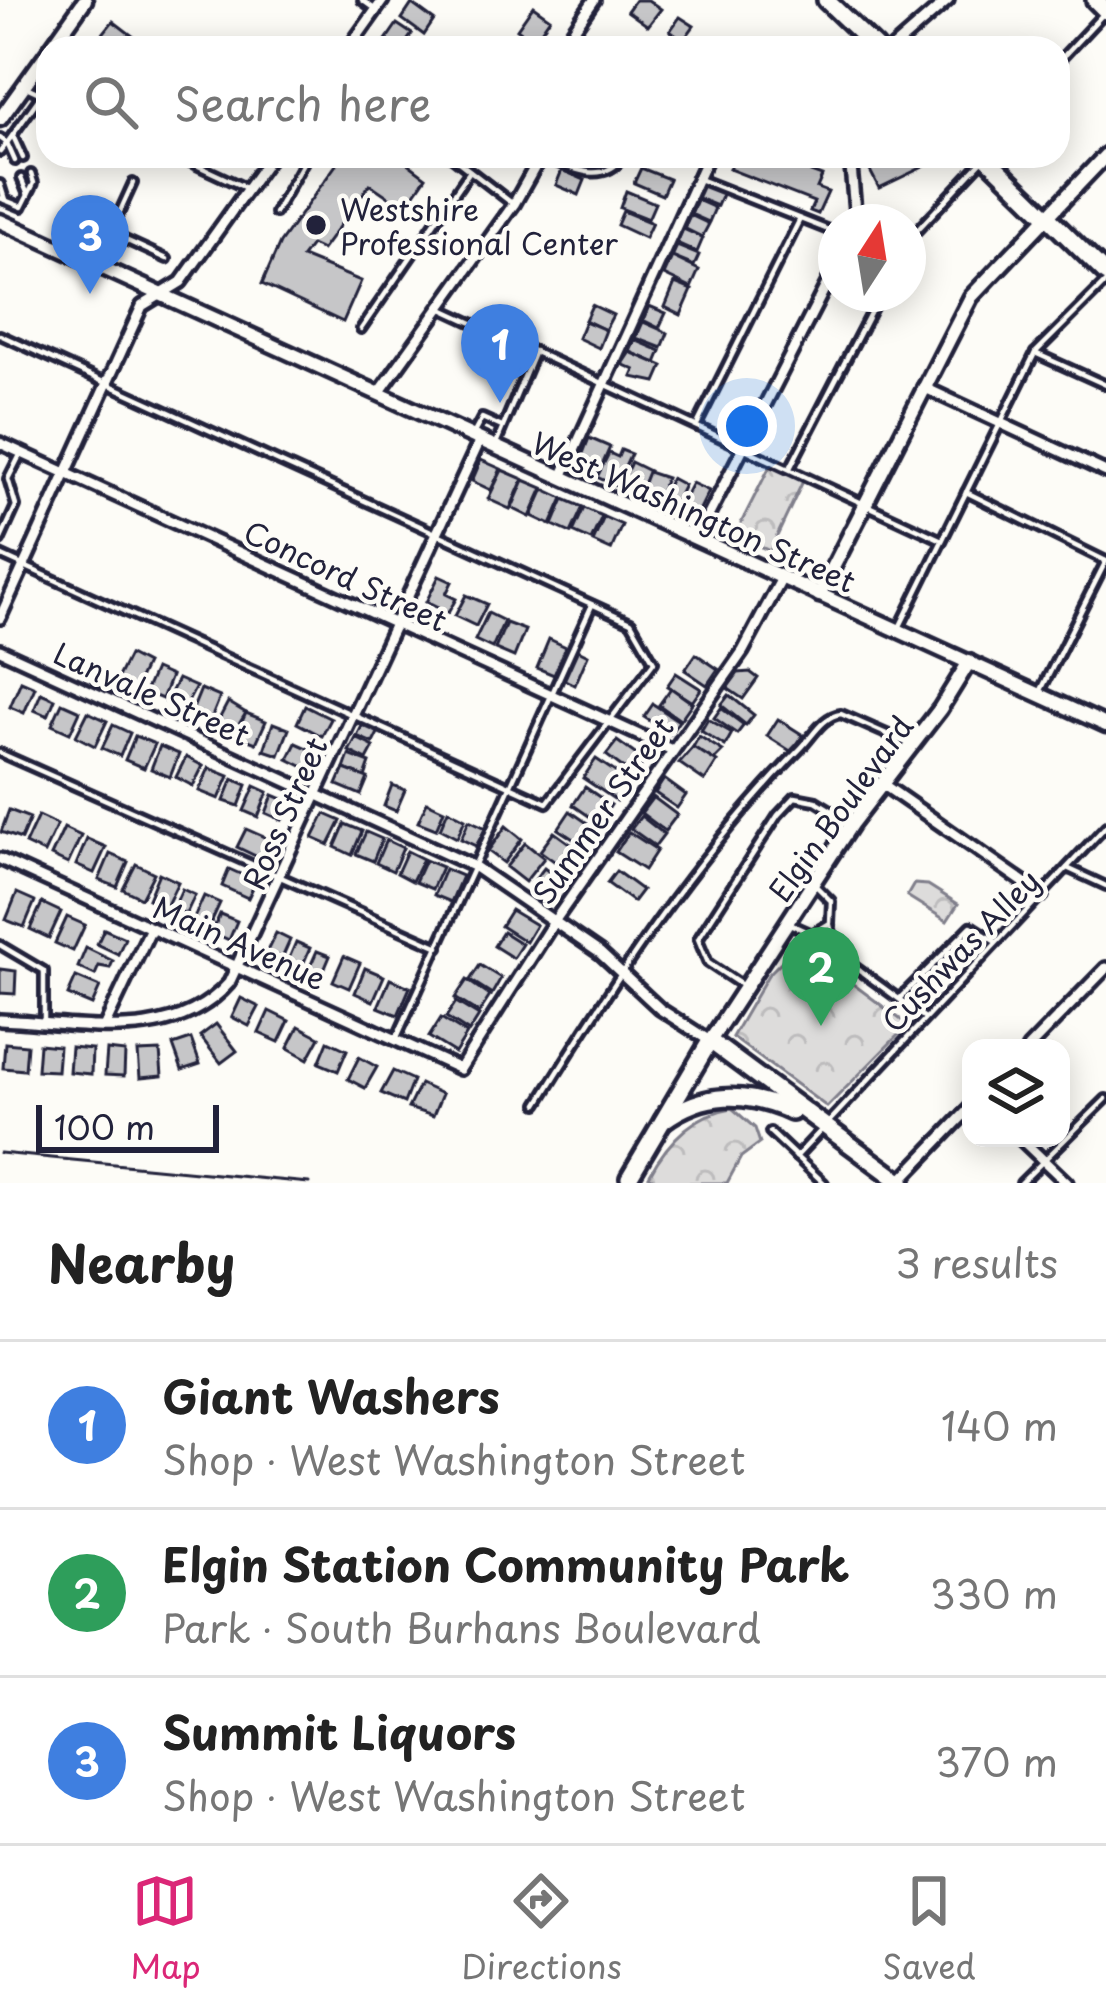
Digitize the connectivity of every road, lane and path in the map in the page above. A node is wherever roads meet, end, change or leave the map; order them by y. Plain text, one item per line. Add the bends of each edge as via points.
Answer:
1 (86, 0) edge
2 (362, 0) edge
3 (595, 0) edge
4 (826, 0) edge
5 (948, 0) edge
6 (1095, 0) edge
7 (380, 5) edge
8 (1106, 11) edge
9 (60, 36) edge
10 (358, 36) edge
11 (570, 36) edge
12 (864, 36) edge
13 (907, 36) edge
14 (1070, 49) edge
15 (36, 69) edge
16 (24, 86) junction
17 (36, 92) edge
18 (36, 107) edge
19 (0, 119) edge
20 (13, 135) junction
21 (0, 138) edge
22 (7, 143) junction
23 (0, 152) edge
24 (1106, 155) edge
25 (23, 158) dead end
26 (15, 161) dead end
27 (203, 168) edge
28 (263, 168) edge
29 (300, 168) edge
30 (466, 168) edge
31 (534, 168) edge
32 (580, 168) edge
33 (614, 168) edge
34 (700, 168) edge
35 (850, 168) edge
36 (974, 168) edge
37 (997, 168) edge
38 (470, 171) junction
39 (31, 174) dead end
40 (694, 177) junction
41 (21, 178) dead end
42 (133, 183) dead end
43 (0, 184) edge
44 (248, 189) junction
45 (28, 196) junction
46 (3, 199) edge
47 (854, 204) edge
48 (514, 205) junction
49 (22, 207) junction
50 (275, 212) dead end
51 (1049, 218) junction
52 (800, 219) junction
53 (926, 220) edge
54 (7, 224) edge
55 (818, 226) edge
56 (110, 233) junction
57 (167, 260) dead end
58 (97, 264) junction
59 (1106, 278) edge
60 (162, 293) junction
61 (818, 301) edge
62 (440, 308) junction
63 (871, 312) edge
64 (361, 329) dead end
65 (0, 334) edge
66 (535, 351) junction
67 (1035, 353) junction
68 (602, 382) junction
69 (107, 383) junction
70 (1106, 385) edge
71 (923, 388) junction
72 (379, 393) junction
73 (1000, 424) junction
74 (698, 425) junction
75 (503, 428) junction
76 (476, 438) junction
77 (0, 443) edge
78 (495, 446) junction
79 (744, 447) junction
80 (21, 453) junction
81 (790, 468) junction
82 (1106, 472) edge
83 (66, 473) junction
84 (562, 477) junction
85 (966, 492) junction
86 (864, 502) junction
87 (436, 534) junction
88 (698, 538) junction
89 (942, 540) junction
90 (0, 541) edge
91 (0, 555) edge
92 (1106, 561) edge
93 (24, 566) junction
94 (782, 578) junction
95 (819, 595) junction
96 (592, 605) junction
97 (0, 618) edge
98 (396, 624) junction
99 (898, 630) junction
100 (0, 650) edge
101 (969, 662) junction
102 (1039, 694) junction
103 (553, 696) junction
104 (353, 717) junction
105 (610, 722) junction
106 (1106, 725) edge
107 (912, 745) junction
108 (672, 750) junction
109 (0, 753) edge
110 (881, 783) junction
111 (512, 789) junction
112 (318, 795) junction
113 (852, 824) junction
114 (1106, 826) edge
115 (0, 859) edge
116 (475, 867) junction
117 (1067, 868) junction
118 (280, 879) junction
119 (813, 883) junction
120 (1106, 886) edge
121 (1042, 895) junction
122 (788, 922) junction
123 (830, 922) junction
124 (553, 923) junction
125 (151, 928) junction
126 (803, 933) junction
127 (997, 942) junction
128 (0, 945) edge
129 (439, 947) junction
130 (838, 954) junction
131 (240, 968) junction
132 (1106, 968) edge
133 (621, 969) junction
134 (745, 988) junction
135 (901, 997) junction
136 (925, 1018) junction
137 (0, 1020) edge
138 (44, 1022) junction
139 (105, 1025) junction
140 (396, 1039) junction
141 (1037, 1039) edge
142 (710, 1041) junction
143 (460, 1069) joint
144 (1106, 1099) edge
145 (538, 1104) dead end
146 (962, 1117) edge
147 (822, 1126) junction
148 (656, 1127) junction
149 (770, 1132) dead end
150 (1029, 1147) edge
151 (796, 1157) junction
152 (1043, 1161) junction
153 (629, 1178) dead end
154 (900, 1182) edge
155 (824, 1183) edge
156 (1021, 1183) edge
157 (1066, 1183) edge

1 - 9 street
2 - 7 lane
3 - 11 street
4 - 12 main road
5 - 13 street
6 - 8 main road
7 - 10 street
8 - 14 lane
15 - 16 street
16 - 17 lane
16 - 19 street
18 - 20 lane
20 - 22 lane
20 - 25 lane
21 - 22 lane
22 - 23 lane
22 - 26 lane
24 - 51 street
27 - 44 lane
28 - 44 street
29 - 50 lane
30 - 38 lane
31 - 48 street
32 - 33 lane
34 - 40 street
35 - 47 street
36 - 53 lane
37 - 51 main road
38 - 48 lane
38 - 64 lane
39 - 45 lane
40 - 52 lane
40 - 68 street
41 - 45 lane
42 - 56 lane
43 - 46 lane
44 - 60 street via 181,282
45 - 49 lane
46 - 49 lane
48 - 62 street
49 - 54 lane
51 - 59 main road
51 - 71 street via 971,296
52 - 55 lane
52 - 74 lane
54 - 58 street, West Washington Street
56 - 57 lane
56 - 58 lane
58 - 60 street, West Washington Street
59 - 67 lane
60 - 69 street via 142,306
60 - 72 street, West Washington Street
61 - 79 street
62 - 66 lane
62 - 72 street
63 - 81 lane
65 - 69 lane
66 - 68 lane
66 - 75 lane
67 - 70 lane
67 - 73 lane
68 - 74 lane
68 - 84 street
69 - 83 street
69 - 87 lane
71 - 73 street
71 - 86 street
72 - 76 street, West Washington Street
73 - 82 street
73 - 85 lane
74 - 79 lane
75 - 76 lane via 482,418
75 - 78 lane
76 - 78 street, West Washington Street
76 - 87 street, Ross Street
77 - 80 street, Concord Street
78 - 84 street, West Washington Street
79 - 81 lane
79 - 88 street
80 - 83 street, Concord Street
80 - 90 lane via 8,482 16,506
81 - 86 lane
83 - 93 street
83 - 98 street, Concord Street
84 - 88 street, West Washington Street
85 - 89 lane
85 - 92 lane
86 - 89 lane
86 - 95 street
87 - 96 lane
87 - 98 street, Ross Street
88 - 94 street, West Washington Street
89 - 99 lane
91 - 93 lane
92 - 102 lane
93 - 97 street
93 - 104 lane
94 - 95 street, West Washington Street
94 - 108 street, Summer Street via 743,651
95 - 99 street, West Washington Street
96 - 103 lane
96 - 105 lane via 631,622 654,662
98 - 103 street, Concord Street
98 - 104 street, Ross Street
99 - 101 street, West Washington Street
100 - 112 street, Lanvale Street
101 - 102 street, West Washington Street
101 - 107 street, Elgin Boulevard
102 - 106 street, West Washington Street
103 - 105 street, Concord Street
103 - 111 lane
104 - 111 lane
104 - 112 street, Ross Street
105 - 108 street, Concord Street
105 - 111 lane via 547,803
107 - 110 street, Elgin Boulevard
107 - 133 lane via 841,714 826,720 763,784
108 - 124 street, Summer Street
109 - 118 lane
110 - 113 street, Elgin Boulevard
110 - 121 street
111 - 116 lane
112 - 116 street, Lanvale Street
112 - 118 street, Ross Street
113 - 119 street, Elgin Boulevard
113 - 134 lane via 795,797 700,934 701,956
114 - 117 lane, Cushwas Alley
115 - 125 street, Main Avenue
116 - 124 street, Lanvale Street
116 - 129 lane
117 - 120 lane
117 - 121 lane, Cushwas Alley
118 - 129 lane
118 - 131 street, Ross Street
119 - 122 street, Elgin Boulevard
119 - 123 lane via 830,901
121 - 127 lane, Cushwas Alley
122 - 126 lane
122 - 134 street, Elgin Boulevard
123 - 126 lane
123 - 130 lane
124 - 133 street, Lanvale Street
124 - 143 street, Summer Street
125 - 131 street, Main Avenue
125 - 139 street
126 - 130 lane
127 - 135 lane via 971,926
127 - 136 lane, Cushwas Alley
128 - 138 lane via 44,971
129 - 140 lane
130 - 135 lane
131 - 139 street, Ross Street via 213,1002 184,1019
131 - 140 street, Main Avenue
132 - 141 street
133 - 142 street, Lanvale Street via 660,1009
133 - 145 lane
134 - 142 street, Elgin Boulevard
135 - 136 lane
136 - 147 lane, Cushwas Alley
137 - 138 street, Ross Street
138 - 139 street, Ross Street
140 - 143 street, Main Avenue
142 - 147 main road
142 - 148 main road
144 - 152 lane
146 - 154 street
147 - 148 main road via 741,1096 701,1100
147 - 151 lane, Cushwas Alley
147 - 154 main road
148 - 153 main road
149 - 151 lane
150 - 152 street
151 - 155 lane
152 - 156 lane
152 - 157 street

